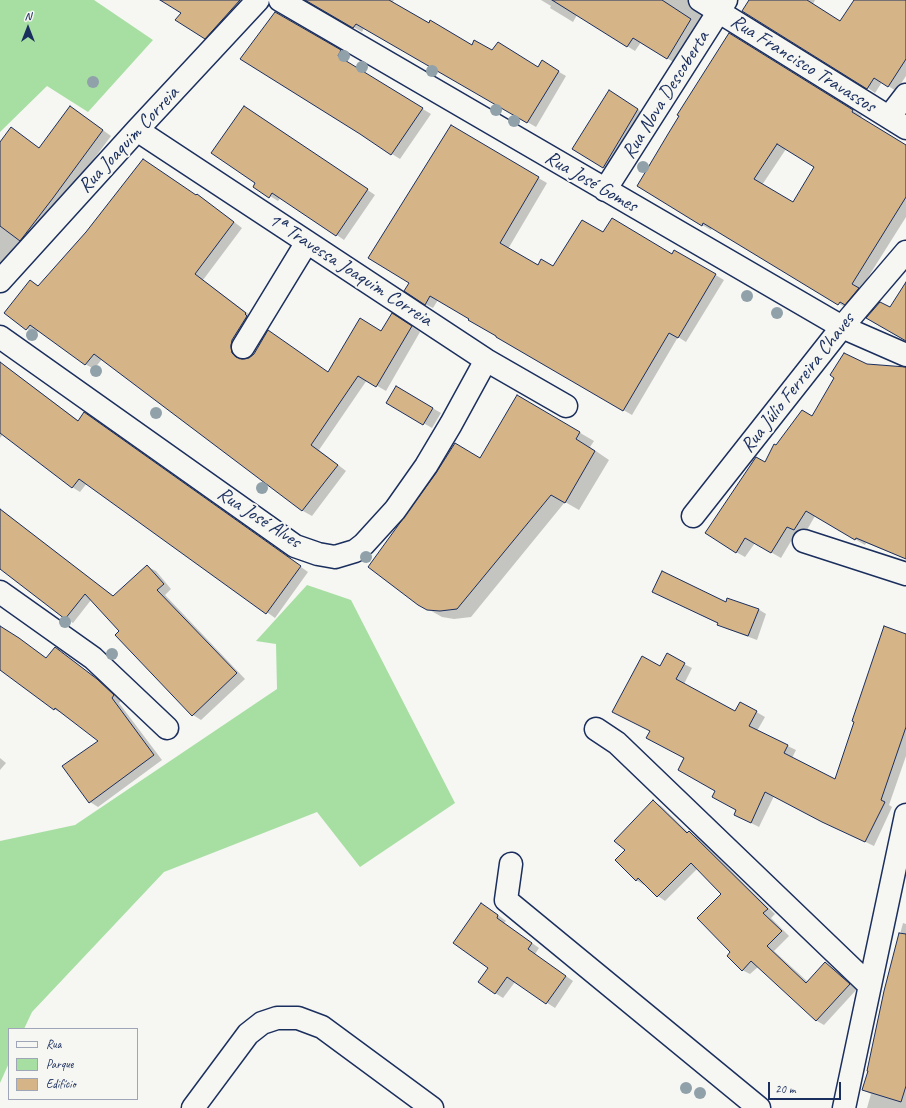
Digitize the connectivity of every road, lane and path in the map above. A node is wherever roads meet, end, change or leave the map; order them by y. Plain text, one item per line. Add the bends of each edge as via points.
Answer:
1 (258, 0) edge
2 (280, 0) edge
3 (700, 0) edge
4 (722, 6) edge
5 (906, 95) edge
6 (898, 122) edge
7 (137, 130) junction
8 (605, 190) junction
9 (307, 242) junction
10 (906, 252) edge
11 (0, 282) edge
12 (842, 327) junction
13 (0, 337) edge
14 (243, 347) dead end
15 (906, 355) edge
16 (486, 360) junction
17 (566, 406) dead end
18 (693, 516) dead end
19 (804, 541) dead end
20 (906, 574) edge
21 (0, 592) edge
22 (167, 728) dead end
23 (596, 729) dead end
24 (906, 815) edge
25 (511, 864) dead end
26 (869, 985) junction
27 (193, 1108) edge
28 (432, 1108) edge
29 (759, 1108) edge
30 (844, 1108) edge

1 - 7 street, Rua Joaquim Correia
2 - 8 street, Rua José Gomes
3 - 4 street, Rua Francisco Travassos
4 - 6 street, Rua Francisco Travassos
4 - 8 street, Rua Nova Descoberta
5 - 6 street
7 - 9 street, 1ª Travessa Joaquim Correia
7 - 11 street, Rua Joaquim Correia
8 - 12 street, Rua José Gomes
9 - 14 street
9 - 16 street, 1ª Travessa Joaquim Correia
10 - 12 street, Rua Júlio Ferreira Chaves
12 - 15 street, Rua José Gomes
12 - 18 street, Rua Júlio Ferreira Chaves
13 - 16 street, Rua José Alves via 295,546 335,557 355,551 364,544 395,510 426,466
16 - 17 street, 1ª Travessa Joaquim Correia
19 - 20 street
21 - 22 street via 93,658
23 - 26 street via 616,743
24 - 26 street
25 - 29 street via 506,900
26 - 30 street
27 - 28 street via 248,1034 262,1023 277,1018 298,1018 322,1027

